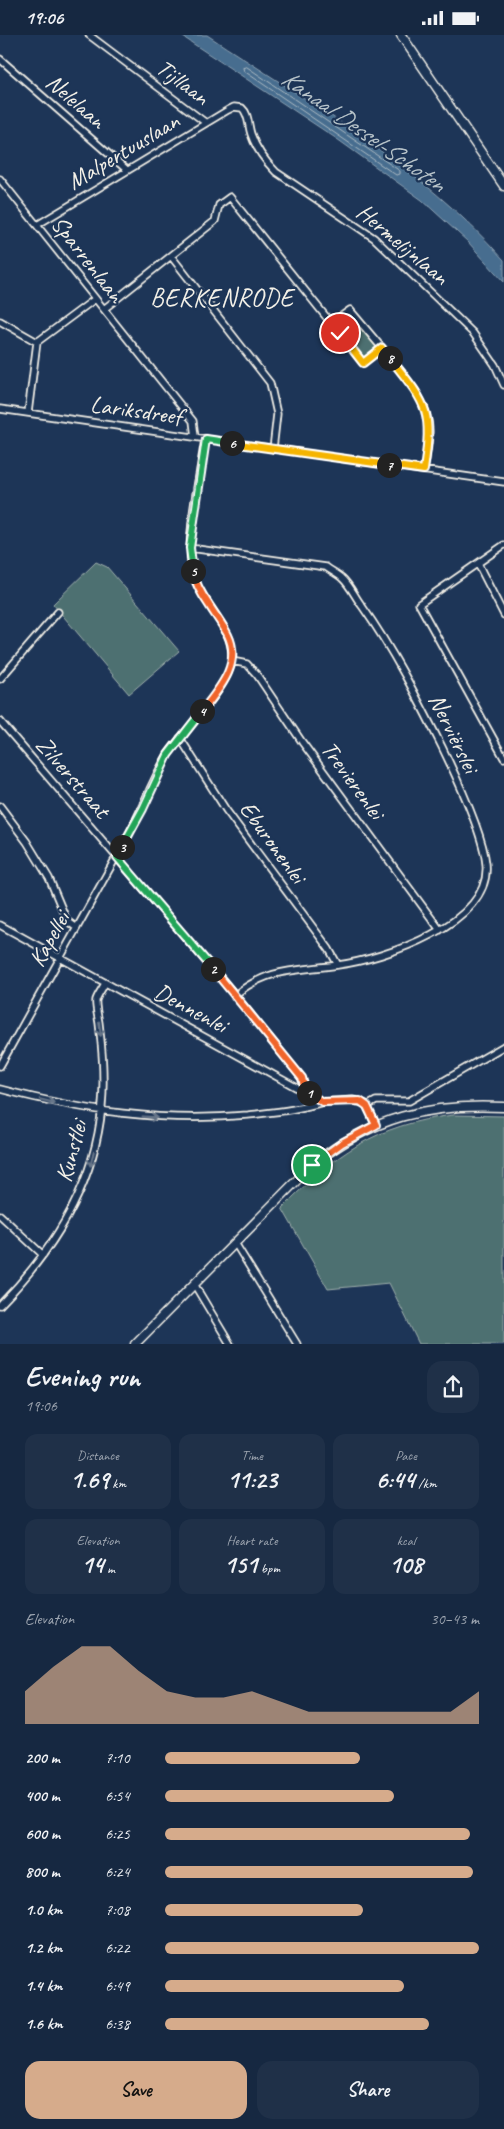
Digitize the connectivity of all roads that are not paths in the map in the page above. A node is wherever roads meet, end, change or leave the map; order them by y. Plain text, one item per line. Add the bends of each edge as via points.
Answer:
1 (88, 35) edge
2 (401, 35) edge
3 (0, 59) edge
4 (228, 110) joint
5 (206, 123) junction
6 (126, 171) junction
7 (0, 179) edge
8 (504, 186) edge
9 (37, 225) junction
10 (171, 256) junction
11 (95, 299) junction
12 (104, 309) junction
13 (0, 321) edge
14 (332, 323) junction
15 (38, 342) junction
16 (382, 348) junction
17 (504, 385) edge
18 (0, 409) edge
19 (28, 413) junction
20 (195, 437) junction
21 (206, 439) junction
22 (273, 449) junction
23 (424, 470) junction
24 (504, 482) edge
25 (504, 545) edge
26 (190, 548) junction
27 (478, 564) junction
28 (58, 612) dead end
29 (504, 615) edge
30 (232, 661) junction
31 (0, 679) edge
32 (0, 721) edge
33 (180, 738) junction
34 (504, 758) edge
35 (0, 806) edge
36 (117, 857) junction
37 (0, 925) edge
38 (76, 928) junction
39 (440, 930) junction
40 (60, 957) junction
41 (338, 965) junction
42 (105, 983) junction
43 (235, 995) junction
44 (504, 1046) edge
45 (0, 1066) edge
46 (0, 1089) edge
47 (305, 1090) junction
48 (322, 1102) junction
49 (367, 1106) junction
50 (504, 1107) edge
51 (101, 1112) junction
52 (376, 1125) junction
53 (0, 1215) edge
54 (235, 1243) junction
55 (43, 1255) junction
56 (194, 1284) junction
57 (0, 1305) edge
58 (135, 1344) edge
59 (230, 1344) edge
60 (297, 1344) edge

1 - 5 street, Tijllaan
2 - 8 main road
3 - 6 street, Nelelaan
4 - 5 street, Malpertuuslaan
4 - 17 street, Hermelijnlaan via 238,107 245,110 257,149 276,172 374,237 462,321 484,347
5 - 6 street, Malpertuuslaan
6 - 9 street, Malpertuuslaan
7 - 9 street, Sparrenlaan
9 - 11 street, Sparrenlaan
10 - 12 street
10 - 14 street via 215,221 219,205 230,197
10 - 22 street via 270,383 277,414
11 - 12 street, Sparrenlaan
11 - 15 street
12 - 20 street, Sparrenlaan via 193,421
13 - 15 street
14 - 16 street via 350,310
14 - 16 street via 363,363
15 - 19 street
16 - 23 street via 415,390 426,411 429,430
18 - 19 street, Lariksdreef
19 - 20 street, Lariksdreef
20 - 21 street, Lariksdreef
21 - 22 street, Lariksdreef
21 - 26 street
22 - 23 street, Lariksdreef
23 - 24 street, Lariksdreef
25 - 27 street
26 - 30 street via 194,576 228,635
26 - 39 street, Nerviërslei via 326,567 342,578 371,619 407,680 455,775 486,863 483,882 472,903
27 - 29 street
27 - 34 street via 420,604
28 - 31 street
30 - 33 street, Kapellei via 220,688
30 - 39 street, Trevierenlei via 248,664 257,675 302,742
32 - 36 street, Zilverstraat
33 - 36 street, Kapellei via 168,755
33 - 41 street, Eburonenlei via 226,810
35 - 38 street via 49,878 67,921
36 - 38 street, Kapellei
36 - 43 street, Zilverstraat
37 - 40 street, Dennenlei
38 - 40 street, Kapellei
39 - 41 street, Nerviërslei via 402,950
40 - 42 street, Dennenlei
40 - 45 street, Kapellei
41 - 43 street, Nerviërslei via 269,974
42 - 47 street, Dennenlei
42 -> 51 street, Kunstlei via 96,1001 103,1059
43 - 47 street, Zilverstraat via 302,1078
44 - 49 street via 409,1101 376,1101
46 -> 51 street
47 - 48 street, Dennenlei
48 - 49 street via 353,1100
51 -> 48 street via 166,1118 222,1117 306,1107
49 - 52 street
50 - 52 main road via 473,1105 432,1109
51 -> 55 street, Kunstlei via 91,1164 82,1188 67,1219
52 - 54 main road via 342,1143 312,1165
53 - 55 street
54 - 56 main road
54 - 60 street
55 - 57 street, Kunstlei
56 - 58 main road
56 - 59 street

